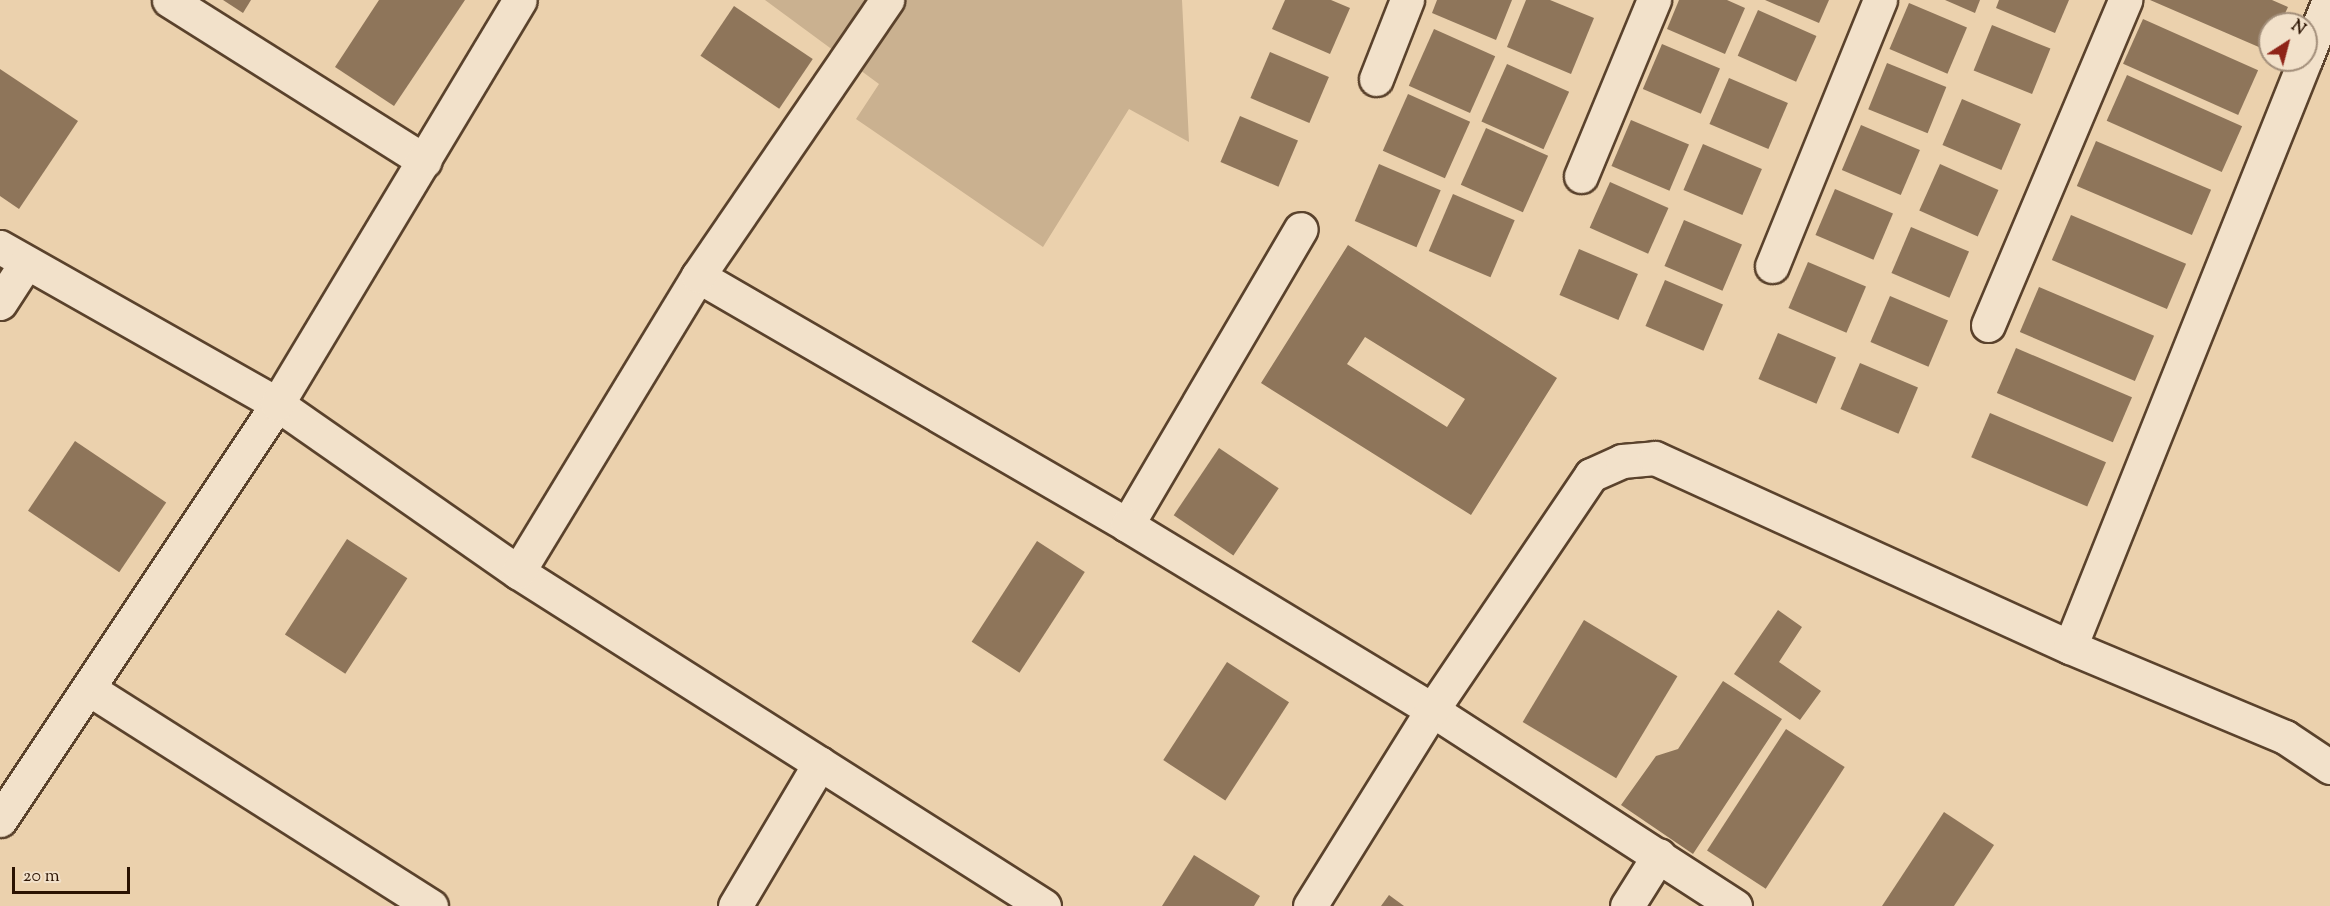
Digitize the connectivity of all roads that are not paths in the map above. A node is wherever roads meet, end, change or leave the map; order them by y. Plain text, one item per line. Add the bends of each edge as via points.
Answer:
1 (169, 0) edge
2 (520, 0) edge
3 (887, 0) edge
4 (1407, 0) edge
5 (1654, 0) edge
6 (1880, 0) edge
7 (2125, 0) edge
8 (2329, 0) edge
9 (2318, 28) edge
10 (2301, 72) edge
11 (1376, 79) dead end
12 (425, 161) junction
13 (1581, 176) dead end
14 (1301, 229) dead end
15 (13, 255) edge
16 (1772, 266) dead end
17 (698, 276) junction
18 (0, 303) edge
19 (1988, 325) dead end
20 (277, 404) junction
21 (1127, 525) junction
22 (518, 572) junction
23 (2070, 647) junction
24 (89, 689) junction
25 (1431, 710) junction
26 (820, 763) junction
27 (2330, 767) edge
28 (0, 820) edge
29 (1659, 855) junction
30 (1033, 903) edge
31 (431, 906) edge
32 (735, 906) edge
33 (1310, 906) edge
34 (1628, 906) edge
35 (1735, 906) edge

1 - 12 street
2 - 12 street
3 - 17 street
4 - 11 street
5 - 13 street
6 - 16 street
7 - 19 street
8 - 9 street
10 - 23 street
12 - 20 street
14 - 21 street
15 - 18 street
15 - 20 street
17 - 21 street
17 - 22 street
20 - 22 street
20 - 24 street
21 - 25 street
22 - 26 street
23 - 25 street via 1655,458 1622,461 1591,475
23 - 27 street via 2285,737
24 - 28 street
24 - 31 street
25 - 29 street
25 - 33 street
26 - 30 street
26 - 32 street
29 - 34 street
29 - 35 street

